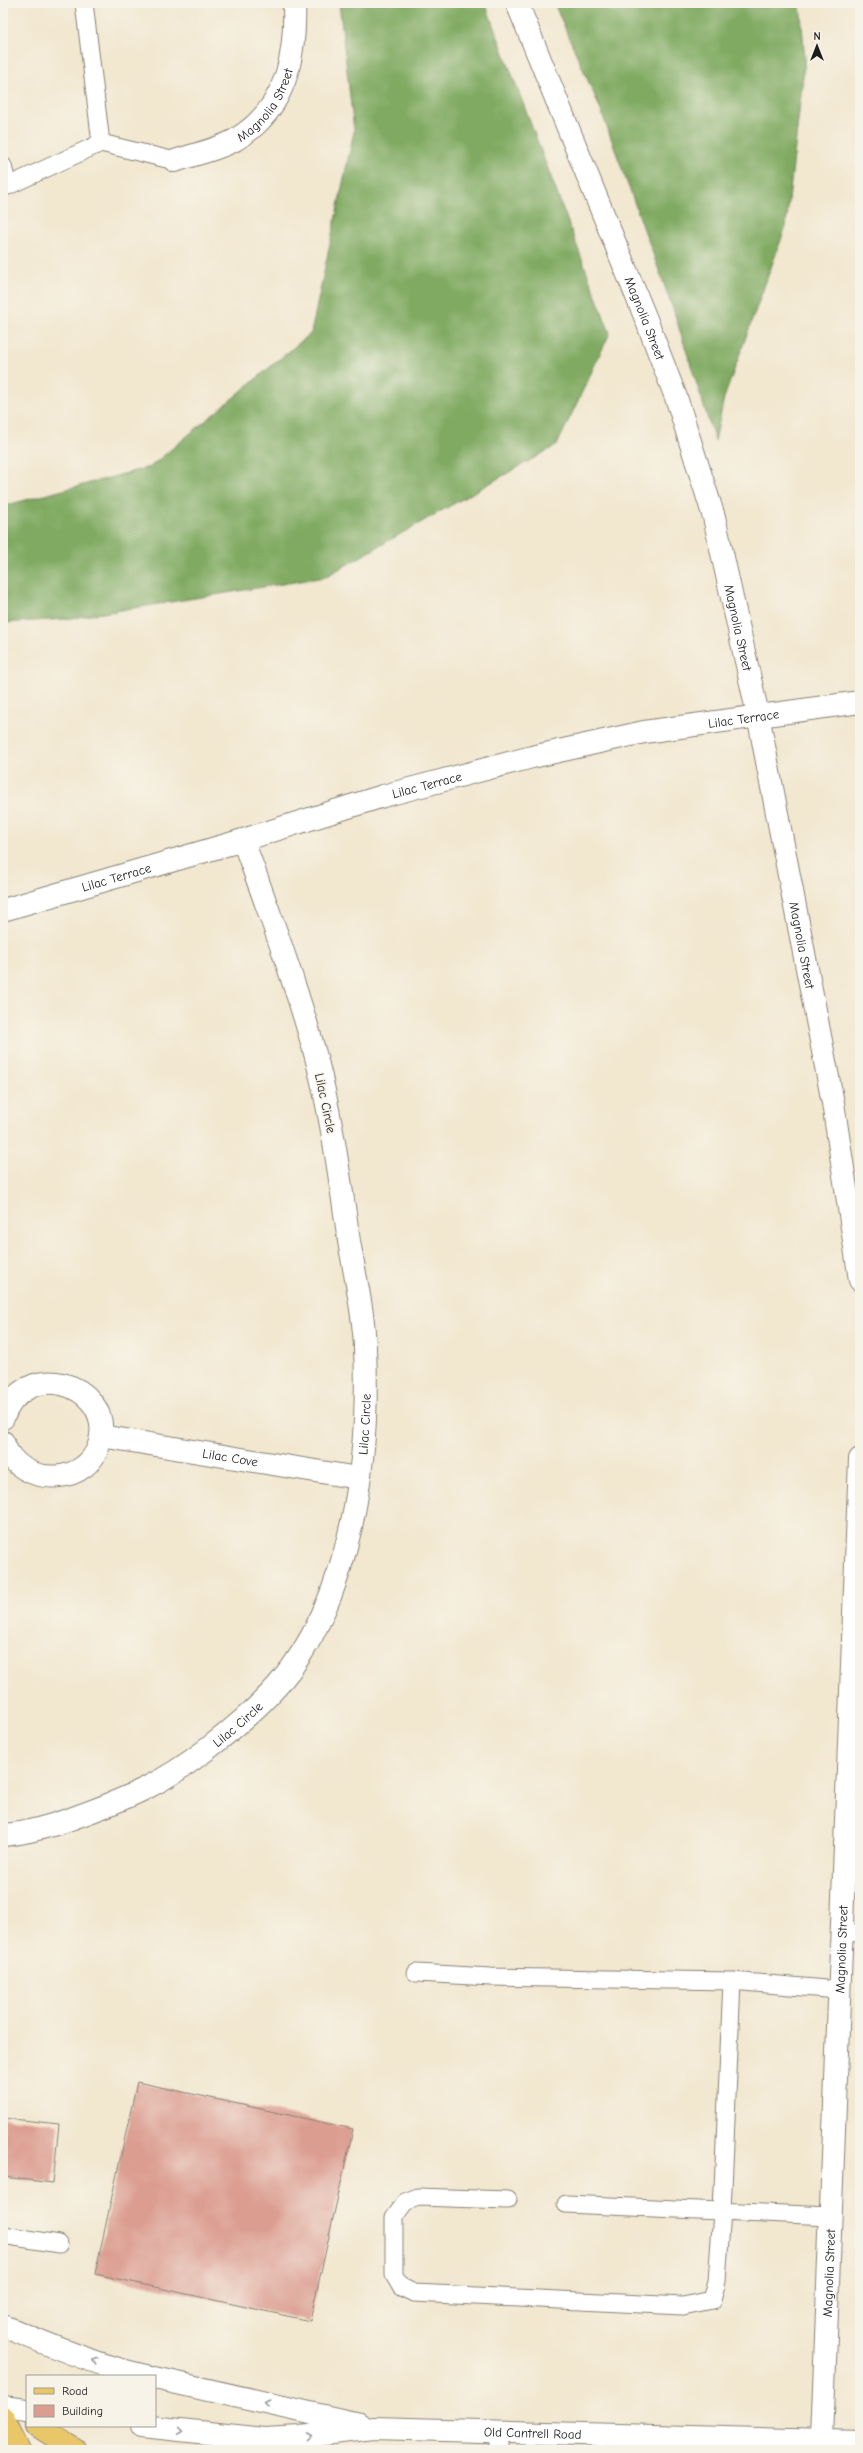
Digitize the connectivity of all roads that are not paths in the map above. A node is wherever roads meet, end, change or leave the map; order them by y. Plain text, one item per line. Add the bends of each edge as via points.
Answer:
1 (84, 3) edge
2 (294, 3) edge
3 (517, 3) edge
4 (101, 143) junction
5 (174, 161) joint
6 (3, 166) edge
7 (860, 702) edge
8 (758, 715) junction
9 (243, 840) junction
10 (3, 910) edge
11 (860, 1280) edge
12 (3, 1418) edge
13 (102, 1436) junction
14 (3, 1442) edge
15 (860, 1458) edge
16 (358, 1478) junction
17 (856, 1666) edge
18 (3, 1836) edge
19 (850, 1933) edge
20 (416, 1973) dead end
21 (732, 1981) junction
22 (838, 1990) junction
23 (508, 2200) dead end
24 (566, 2204) dead end
25 (722, 2212) junction
26 (830, 2216) junction
27 (3, 2235) edge
28 (59, 2244) dead end
29 (3, 2326) edge
30 (142, 2375) edge
31 (156, 2378) edge
32 (3, 2408) edge
33 (26, 2410) edge
34 (3, 2418) edge
35 (26, 2420) edge
36 (40, 2427) edge
37 (151, 2427) edge
38 (374, 2428) junction
39 (499, 2441) edge
40 (860, 2442) edge
41 (740, 2444) edge
42 (827, 2444) edge
43 (19, 2450) edge
44 (75, 2450) edge

1 - 4 lane
2 - 5 street, Magnolia Street via 293,52 289,73 281,92 263,118 234,140
3 - 8 street, Magnolia Street via 677,400 714,517
4 - 5 lane
4 - 6 lane via 8,186
7 - 8 street, Lilac Terrace
8 - 9 street, Lilac Terrace via 644,732 532,757 383,796
8 - 11 street, Magnolia Street via 832,1103
9 - 10 street, Lilac Terrace
9 - 16 street, Lilac Circle via 297,992 331,1120 365,1346 365,1425
12 - 13 street via 7,1407 20,1392 37,1383 56,1382 75,1388 89,1400 99,1416
13 - 14 street via 95,1453 82,1467 65,1476 46,1478 28,1472 13,1460
13 - 16 street, Lilac Cove
15 - 17 street, Magnolia Street
16 - 18 street, Lilac Circle via 352,1525 342,1567 324,1609 304,1647 280,1683 246,1720 176,1772 137,1794 52,1826
17 - 19 street, Magnolia Street
19 - 22 street, Magnolia Street
20 - 21 lane via 491,1977
21 - 22 lane
21 - 25 lane
22 - 26 street, Magnolia Street
23 - 25 lane via 418,2197 405,2202 394,2217 394,2275 401,2287 414,2293 683,2306 712,2300 717,2281
24 - 25 lane
25 - 26 lane
26 - 42 street, Magnolia Street
27 - 28 lane
30 -> 29 street via 59,2349
38 -> 31 street, Old Cantrell Road
32 - 33 street
32 - 35 main road
34 - 43 main road
36 - 44 main road
37 -> 38 street, Old Cantrell Road via 264,2439
38 - 39 street, Old Cantrell Road
39 - 41 street, Old Cantrell Road
40 - 42 street, Old Cantrell Road
41 - 42 street, Old Cantrell Road

